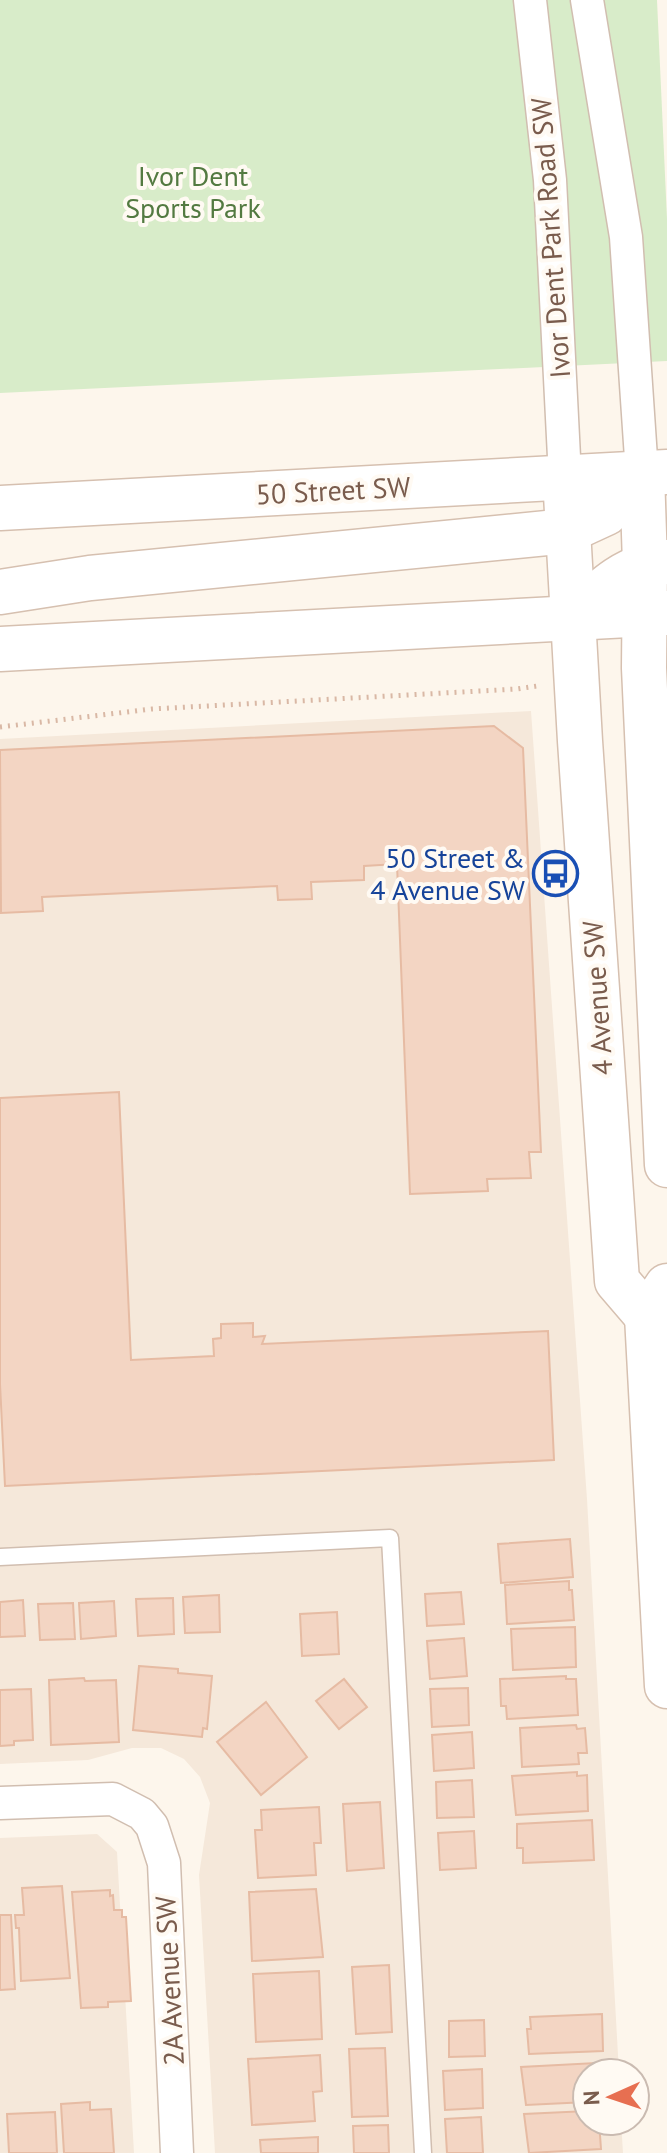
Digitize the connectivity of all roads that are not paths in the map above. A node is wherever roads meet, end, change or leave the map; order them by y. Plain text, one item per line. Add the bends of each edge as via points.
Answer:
1 (530, 0) edge
2 (587, 0) edge
3 (654, 472) edge
4 (565, 477) junction
5 (0, 508) edge
6 (567, 531) junction
7 (656, 563) edge
8 (0, 592) edge
9 (656, 614) edge
10 (572, 619) junction
11 (0, 649) edge
12 (667, 1165) edge
13 (657, 1301) edge
14 (0, 1557) edge
15 (667, 1686) edge
16 (0, 1803) edge
17 (177, 2153) edge
18 (423, 2153) edge

1 - 4 street, Ivor Dent Park Road SW via 550,180
2 - 3 street via 626,237
3 - 4 main road, 50 Street SW
3 - 6 main road via 606,513
3 - 7 main road
4 - 5 main road, 50 Street SW
4 - 6 main road, 4 Avenue SW
6 - 8 main road via 90,578
6 - 10 main road, 4 Avenue SW
7 - 9 main road
7 - 10 main road via 606,586
9 - 10 main road
9 - 12 main road via 644,668
10 - 11 main road
10 - 13 main road, 4 Avenue SW via 617,1281
13 - 15 main road, 4 Avenue SW
14 - 18 lane via 390,1538
16 - 17 street, 2A Avenue SW via 113,1799 142,1814 152,1826 164,1863

